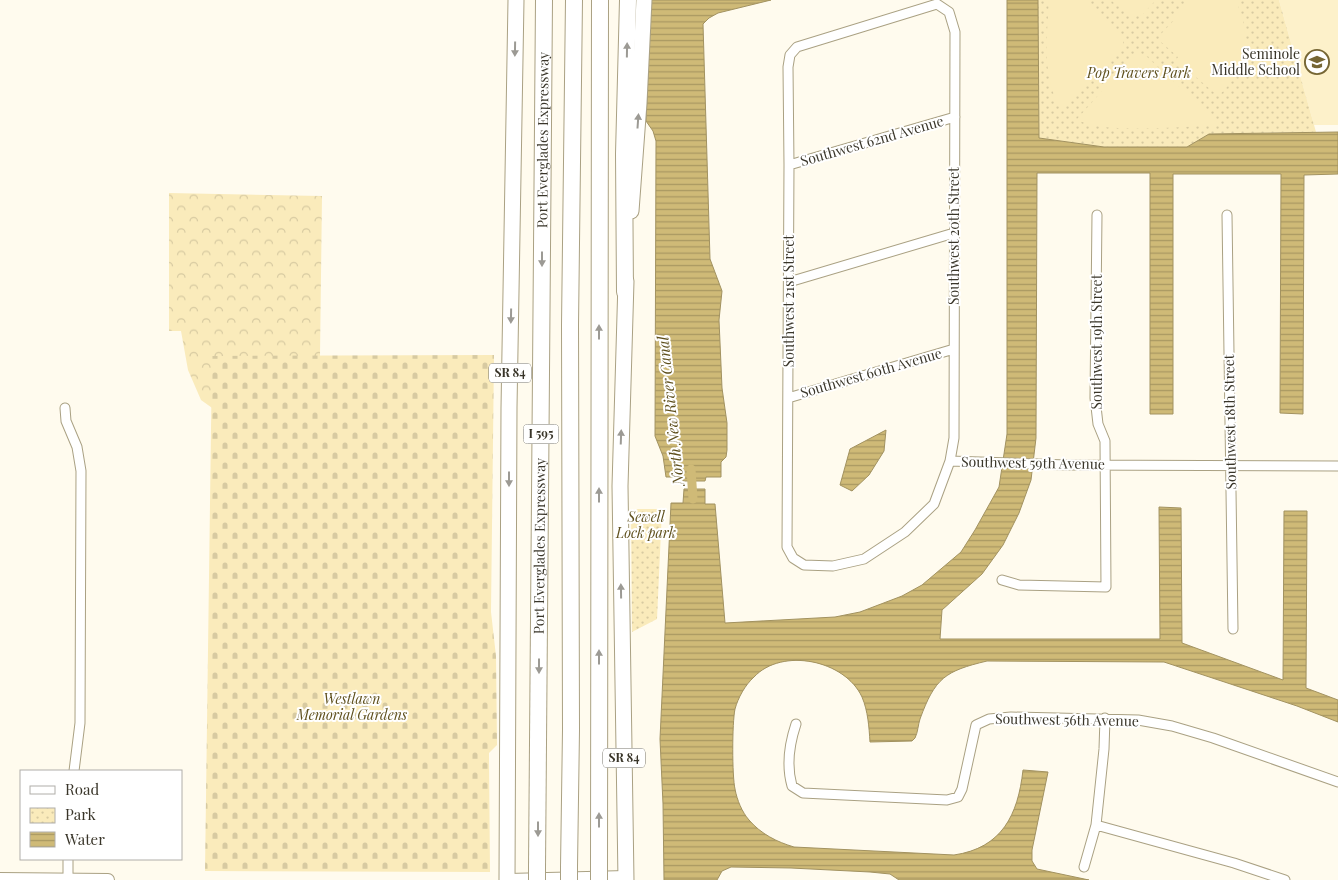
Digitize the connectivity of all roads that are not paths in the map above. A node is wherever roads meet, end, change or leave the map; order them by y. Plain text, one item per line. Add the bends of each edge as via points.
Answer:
1 (516, 0) edge
2 (544, 0) edge
3 (574, 0) edge
4 (600, 0) edge
5 (628, 0) edge
6 (644, 0) edge
7 (790, 55) joint
8 (954, 117) junction
9 (789, 166) junction
10 (1097, 215) dead end
11 (1227, 215) dead end
12 (954, 233) junction
13 (788, 282) junction
14 (625, 292) junction
15 (954, 349) junction
16 (788, 398) junction
17 (65, 408) dead end
18 (950, 461) junction
19 (1106, 464) junction
20 (1231, 464) junction
21 (1338, 466) edge
22 (786, 547) joint
23 (1002, 580) dead end
24 (1233, 629) dead end
25 (1105, 718) junction
26 (796, 724) dead end
27 (74, 770) edge
28 (1338, 782) edge
29 (1096, 825) junction
30 (68, 860) edge
31 (1084, 867) dead end
32 (537, 874) edge
33 (569, 874) edge
34 (599, 874) edge
35 (0, 879) edge
36 (68, 879) edge
37 (630, 879) edge
38 (108, 880) edge
39 (507, 880) edge
40 (1285, 880) edge

1 -> 39 main road, SR 84 via 509,408
2 -> 32 highway, Port Everglades Expressway / I 595
3 - 33 highway
34 -> 4 highway
14 -> 5 highway
14 -> 6 main road, SR 84
7 - 8 street, Southwest 20th Street via 798,48 937,4 949,12 955,32
7 - 9 street, Southwest 21st Street
8 - 9 street, Southwest 62nd Avenue
8 - 12 street, Southwest 20th Street
9 - 13 street, Southwest 21st Street
10 - 19 street, Southwest 19th Street via 1095,398 1098,424 1105,441
11 - 20 street, Southwest 18th Street
12 - 13 street
12 - 15 street, Southwest 20th Street
13 - 16 street, Southwest 21st Street
37 -> 14 main road, SR 84 via 620,486
15 - 16 street, Southwest 60th Avenue
15 - 18 street, Southwest 20th Street via 954,438
16 - 22 street, Southwest 21st Street
17 - 27 street via 81,471 80,723
18 - 19 street, Southwest 59th Avenue
18 - 22 street, Southwest 59th Avenue via 934,504 905,532 864,560 833,566 804,565 793,558
19 - 20 street, Southwest 59th Avenue
19 - 23 street, Southwest 19th Street via 1106,587 1019,585
20 - 21 street, Southwest 59th Avenue
20 - 24 street, Southwest 18th Street
25 - 26 street, Southwest 56th Avenue via 1010,717 989,719 976,725 962,789 958,798 947,800 803,793 792,786 789,774 790,742
25 - 28 street, Southwest 56th Avenue via 1180,728
25 - 29 street
29 - 31 street
29 - 40 street
30 - 36 street
35 - 36 main road
36 - 38 main road
37 - 39 main road

